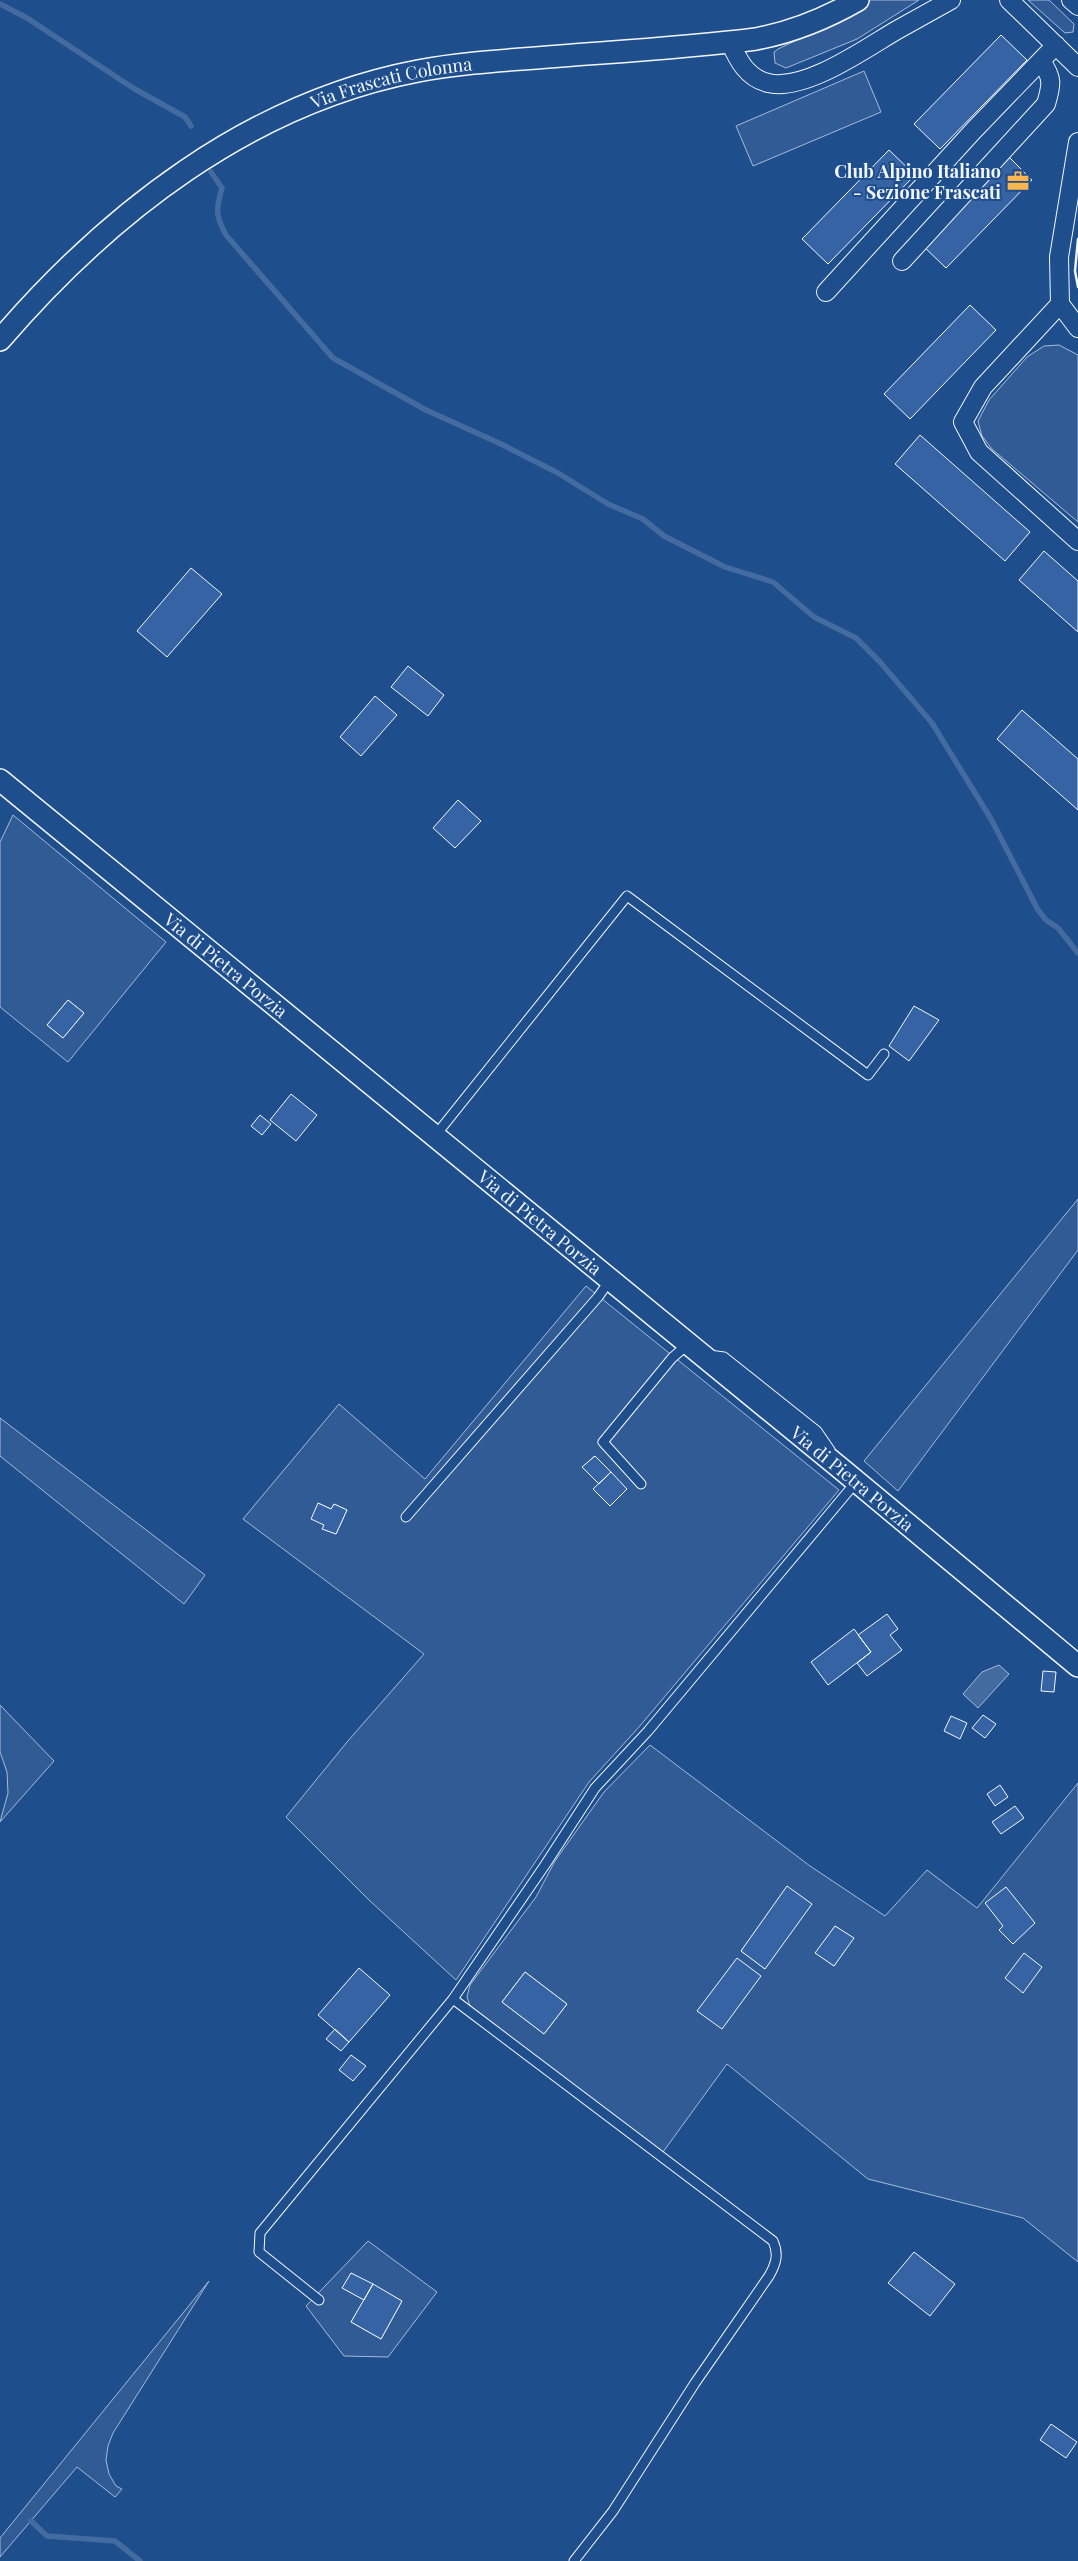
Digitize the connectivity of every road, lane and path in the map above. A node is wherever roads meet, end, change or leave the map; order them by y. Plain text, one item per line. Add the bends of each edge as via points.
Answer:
1 (858, 0) edge
2 (951, 0) edge
3 (1008, 0) edge
4 (1071, 0) edge
5 (1078, 6) edge
6 (730, 42) junction
7 (1056, 45) junction
8 (1041, 61) junction
9 (1078, 67) edge
10 (1078, 142) edge
11 (902, 261) dead end
12 (826, 292) dead end
13 (1060, 304) junction
14 (1078, 328) edge
15 (0, 340) edge
16 (1078, 541) edge
17 (0, 780) edge
18 (884, 1054) dead end
19 (435, 1136) junction
20 (610, 1280) junction
21 (695, 1349) junction
22 (851, 1477) junction
23 (640, 1484) dead end
24 (406, 1517) dead end
25 (1078, 1666) edge
26 (453, 1999) junction
27 (319, 2300) dead end
28 (574, 2561) edge

1 - 6 street, Via Frascati Colonna via 806,26 774,36
2 - 6 street via 830,69 788,83 770,84 757,78 742,64
3 - 7 street
4 - 5 street
6 - 15 street, Via Frascati Colonna via 448,66 379,80 295,110 207,157 122,218 69,265
7 - 8 street
7 - 9 street
8 - 11 street via 1050,74 1051,89 1046,104
8 - 12 street
10 - 13 street via 1059,257
13 - 14 street
13 - 16 street via 983,387 963,422 979,452
17 - 19 street, Via di Pietra Porzia
18 - 19 lane via 868,1075 628,896
19 - 20 street, Via di Pietra Porzia
20 - 21 street, Via di Pietra Porzia
20 - 24 lane via 598,1298
21 - 22 street, Via di Pietra Porzia
21 - 23 lane via 672,1358 603,1442
22 - 25 street, Via di Pietra Porzia
22 - 26 lane via 648,1731 595,1788
26 - 27 lane via 260,2233 259,2252
26 - 28 lane via 773,2241 777,2249 776,2264 770,2276 694,2383 613,2511

